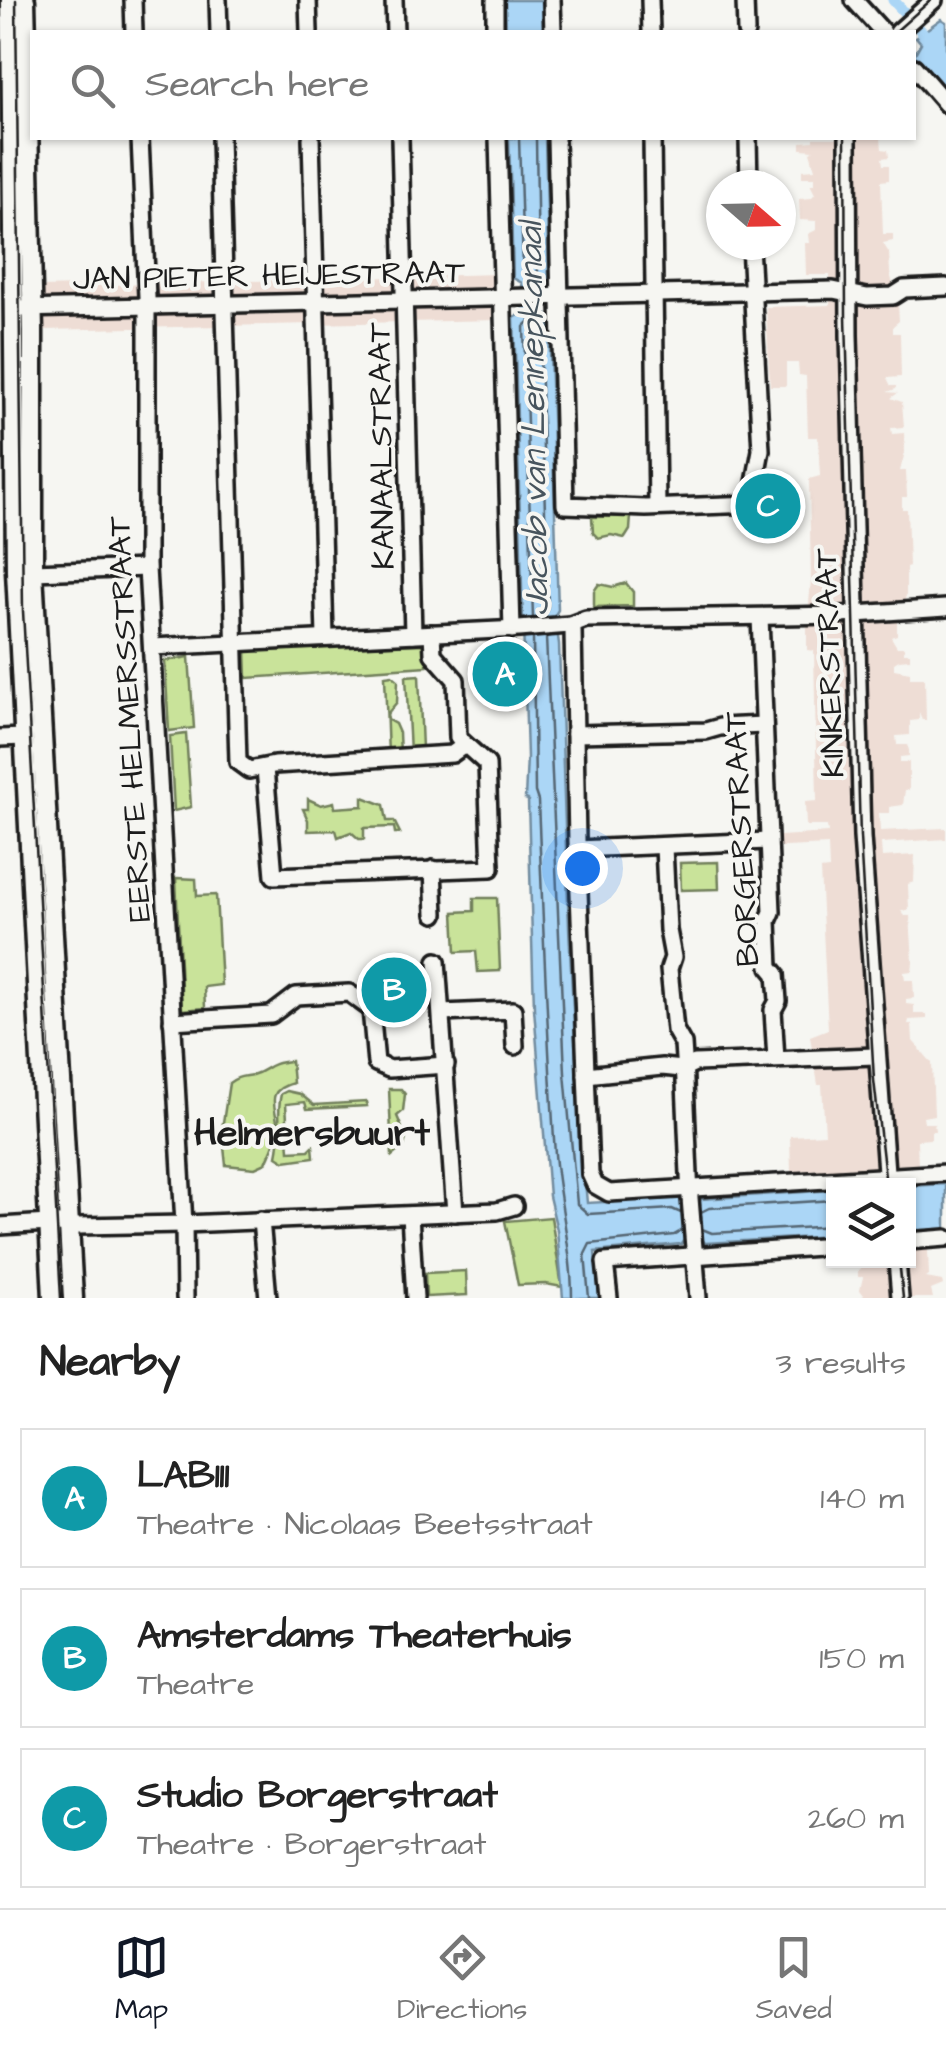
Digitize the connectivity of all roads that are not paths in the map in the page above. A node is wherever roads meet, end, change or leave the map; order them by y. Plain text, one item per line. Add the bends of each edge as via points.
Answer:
1 (11, 0) edge
2 (25, 0) edge
3 (133, 0) edge
4 (218, 0) edge
5 (308, 0) edge
6 (394, 0) edge
7 (494, 0) edge
8 (552, 0) edge
9 (650, 0) edge
10 (745, 0) edge
11 (854, 0) edge
12 (936, 0) edge
13 (946, 9) edge
14 (902, 29) edge
15 (134, 30) edge
16 (219, 30) edge
17 (308, 30) edge
18 (396, 30) edge
19 (495, 30) edge
20 (553, 30) edge
21 (651, 30) edge
22 (746, 30) edge
23 (881, 30) edge
24 (916, 69) edge
25 (29, 98) edge
26 (946, 104) edge
27 (140, 140) edge
28 (220, 140) edge
29 (311, 140) edge
30 (400, 140) edge
31 (498, 140) edge
32 (556, 140) edge
33 (652, 140) edge
34 (748, 140) edge
35 (848, 140) edge
36 (748, 170) edge
37 (7, 213) edge
38 (751, 260) edge
39 (946, 288) edge
40 (752, 293) junction
41 (849, 293) junction
42 (654, 296) junction
43 (555, 297) junction
44 (508, 298) junction
45 (406, 300) junction
46 (315, 303) junction
47 (227, 305) junction
48 (146, 307) junction
49 (11, 309) junction
50 (32, 309) junction
51 (658, 507) junction
52 (147, 568) junction
53 (16, 571) edge
54 (946, 608) edge
55 (856, 614) junction
56 (760, 616) junction
57 (566, 625) junction
58 (516, 630) junction
59 (432, 633) junction
60 (414, 634) junction
61 (325, 637) junction
62 (236, 642) junction
63 (152, 647) junction
64 (764, 725) junction
65 (575, 734) junction
66 (0, 738) edge
67 (23, 738) junction
68 (463, 746) junction
69 (266, 768) junction
70 (768, 841) junction
71 (664, 847) junction
72 (577, 849) junction
73 (433, 869) junction
74 (435, 914) dead end
75 (437, 961) dead end
76 (442, 1013) junction
77 (172, 1021) junction
78 (515, 1046) dead end
79 (875, 1056) junction
80 (776, 1059) junction
81 (446, 1065) junction
82 (682, 1068) junction
83 (586, 1075) junction
84 (946, 1173) edge
85 (886, 1178) edge
86 (913, 1178) edge
87 (826, 1185) edge
88 (689, 1193) junction
89 (514, 1206) dead end
90 (455, 1213) junction
91 (410, 1215) junction
92 (261, 1220) junction
93 (49, 1222) junction
94 (184, 1224) junction
95 (69, 1225) junction
96 (0, 1226) edge
97 (946, 1238) edge
98 (916, 1240) edge
99 (826, 1246) edge
100 (694, 1249) junction
101 (888, 1268) edge
102 (897, 1268) edge
103 (53, 1298) edge
104 (73, 1298) edge
105 (185, 1298) edge
106 (268, 1298) edge
107 (415, 1298) edge
108 (609, 1298) edge
109 (698, 1298) edge
110 (890, 1298) edge
111 (900, 1298) edge

1 - 37 main road
2 - 25 main road
3 - 15 street
4 - 16 street
5 - 17 street
6 - 18 street
7 - 19 street
8 - 20 street
9 - 21 street
10 - 22 street
11 - 23 street
12 - 13 street
12 - 14 street
24 - 26 street
25 - 50 main road
27 - 48 street, EERSTE HELMERSSTRAAT
28 - 47 street
29 - 46 street
30 - 45 street, KANAALSTRAAT
31 - 44 street
32 - 43 street
33 - 42 street
34 - 36 street
35 - 41 street, KINKERSTRAAT
37 - 49 main road
38 - 40 street
39 - 41 street, JAN PIETER HEIJESTRAAT via 904,289 893,296
40 - 41 street, JAN PIETER HEIJESTRAAT
40 - 42 street, JAN PIETER HEIJESTRAAT
40 - 51 street via 761,450 754,504
41 - 55 street, KINKERSTRAAT
42 - 43 street, JAN PIETER HEIJESTRAAT
42 - 51 street
43 - 44 street, JAN PIETER HEIJESTRAAT
43 - 51 street via 566,505
44 - 45 street, JAN PIETER HEIJESTRAAT
44 - 58 street
45 - 46 street, JAN PIETER HEIJESTRAAT
45 - 60 street, KANAALSTRAAT
46 - 47 street, JAN PIETER HEIJESTRAAT
46 - 61 street
47 - 48 street, JAN PIETER HEIJESTRAAT
47 - 62 street
48 - 50 street, JAN PIETER HEIJESTRAAT
48 - 52 street, EERSTE HELMERSSTRAAT
49 - 50 street, JAN PIETER HEIJESTRAAT
49 - 53 main road
50 - 53 main road
52 - 53 street
52 - 63 street, EERSTE HELMERSSTRAAT
53 - 67 main road
53 - 95 main road
54 - 55 street
55 - 56 street
55 - 79 street, KINKERSTRAAT
56 - 57 street via 586,619
56 - 64 street, BORGERSTRAAT
57 - 58 street
57 - 65 street via 573,630
58 - 59 street
59 - 60 street
59 - 68 street via 433,654 456,680
60 - 61 street
61 - 62 street
62 - 63 street
62 - 69 street via 238,762 249,770
63 - 77 street, EERSTE HELMERSSTRAAT
64 - 65 street
64 - 70 street, BORGERSTRAAT
65 - 72 street
66 - 67 street
67 - 93 main road
68 - 69 street via 452,754
68 - 73 street via 487,764 493,865
69 - 73 street via 274,876
70 - 71 street
70 - 80 street, BORGERSTRAAT
71 - 72 street
71 - 82 street
72 - 83 street
73 - 74 street
75 - 76 street
76 - 78 street via 513,1010
76 - 81 street
77 - 81 street via 272,1015 296,996 348,993 371,1009 376,1063 389,1069
77 - 94 street, EERSTE HELMERSSTRAAT
79 - 80 street
79 - 85 street, KINKERSTRAAT
80 - 82 street
81 - 90 street
82 - 83 street
82 - 88 street
83 - 88 street via 595,1185 609,1194
84 - 86 street
87 - 88 street
88 - 100 street
89 - 90 street
90 - 91 street
91 - 92 street
91 - 107 street
92 - 94 street
92 - 106 street
93 - 95 street
93 - 96 street
93 - 103 main road
94 - 95 street
94 - 105 street, EERSTE HELMERSSTRAAT
95 - 104 main road
97 - 98 street
99 - 100 street
100 - 108 street via 605,1262
100 - 109 street
101 - 110 street
102 - 111 street

